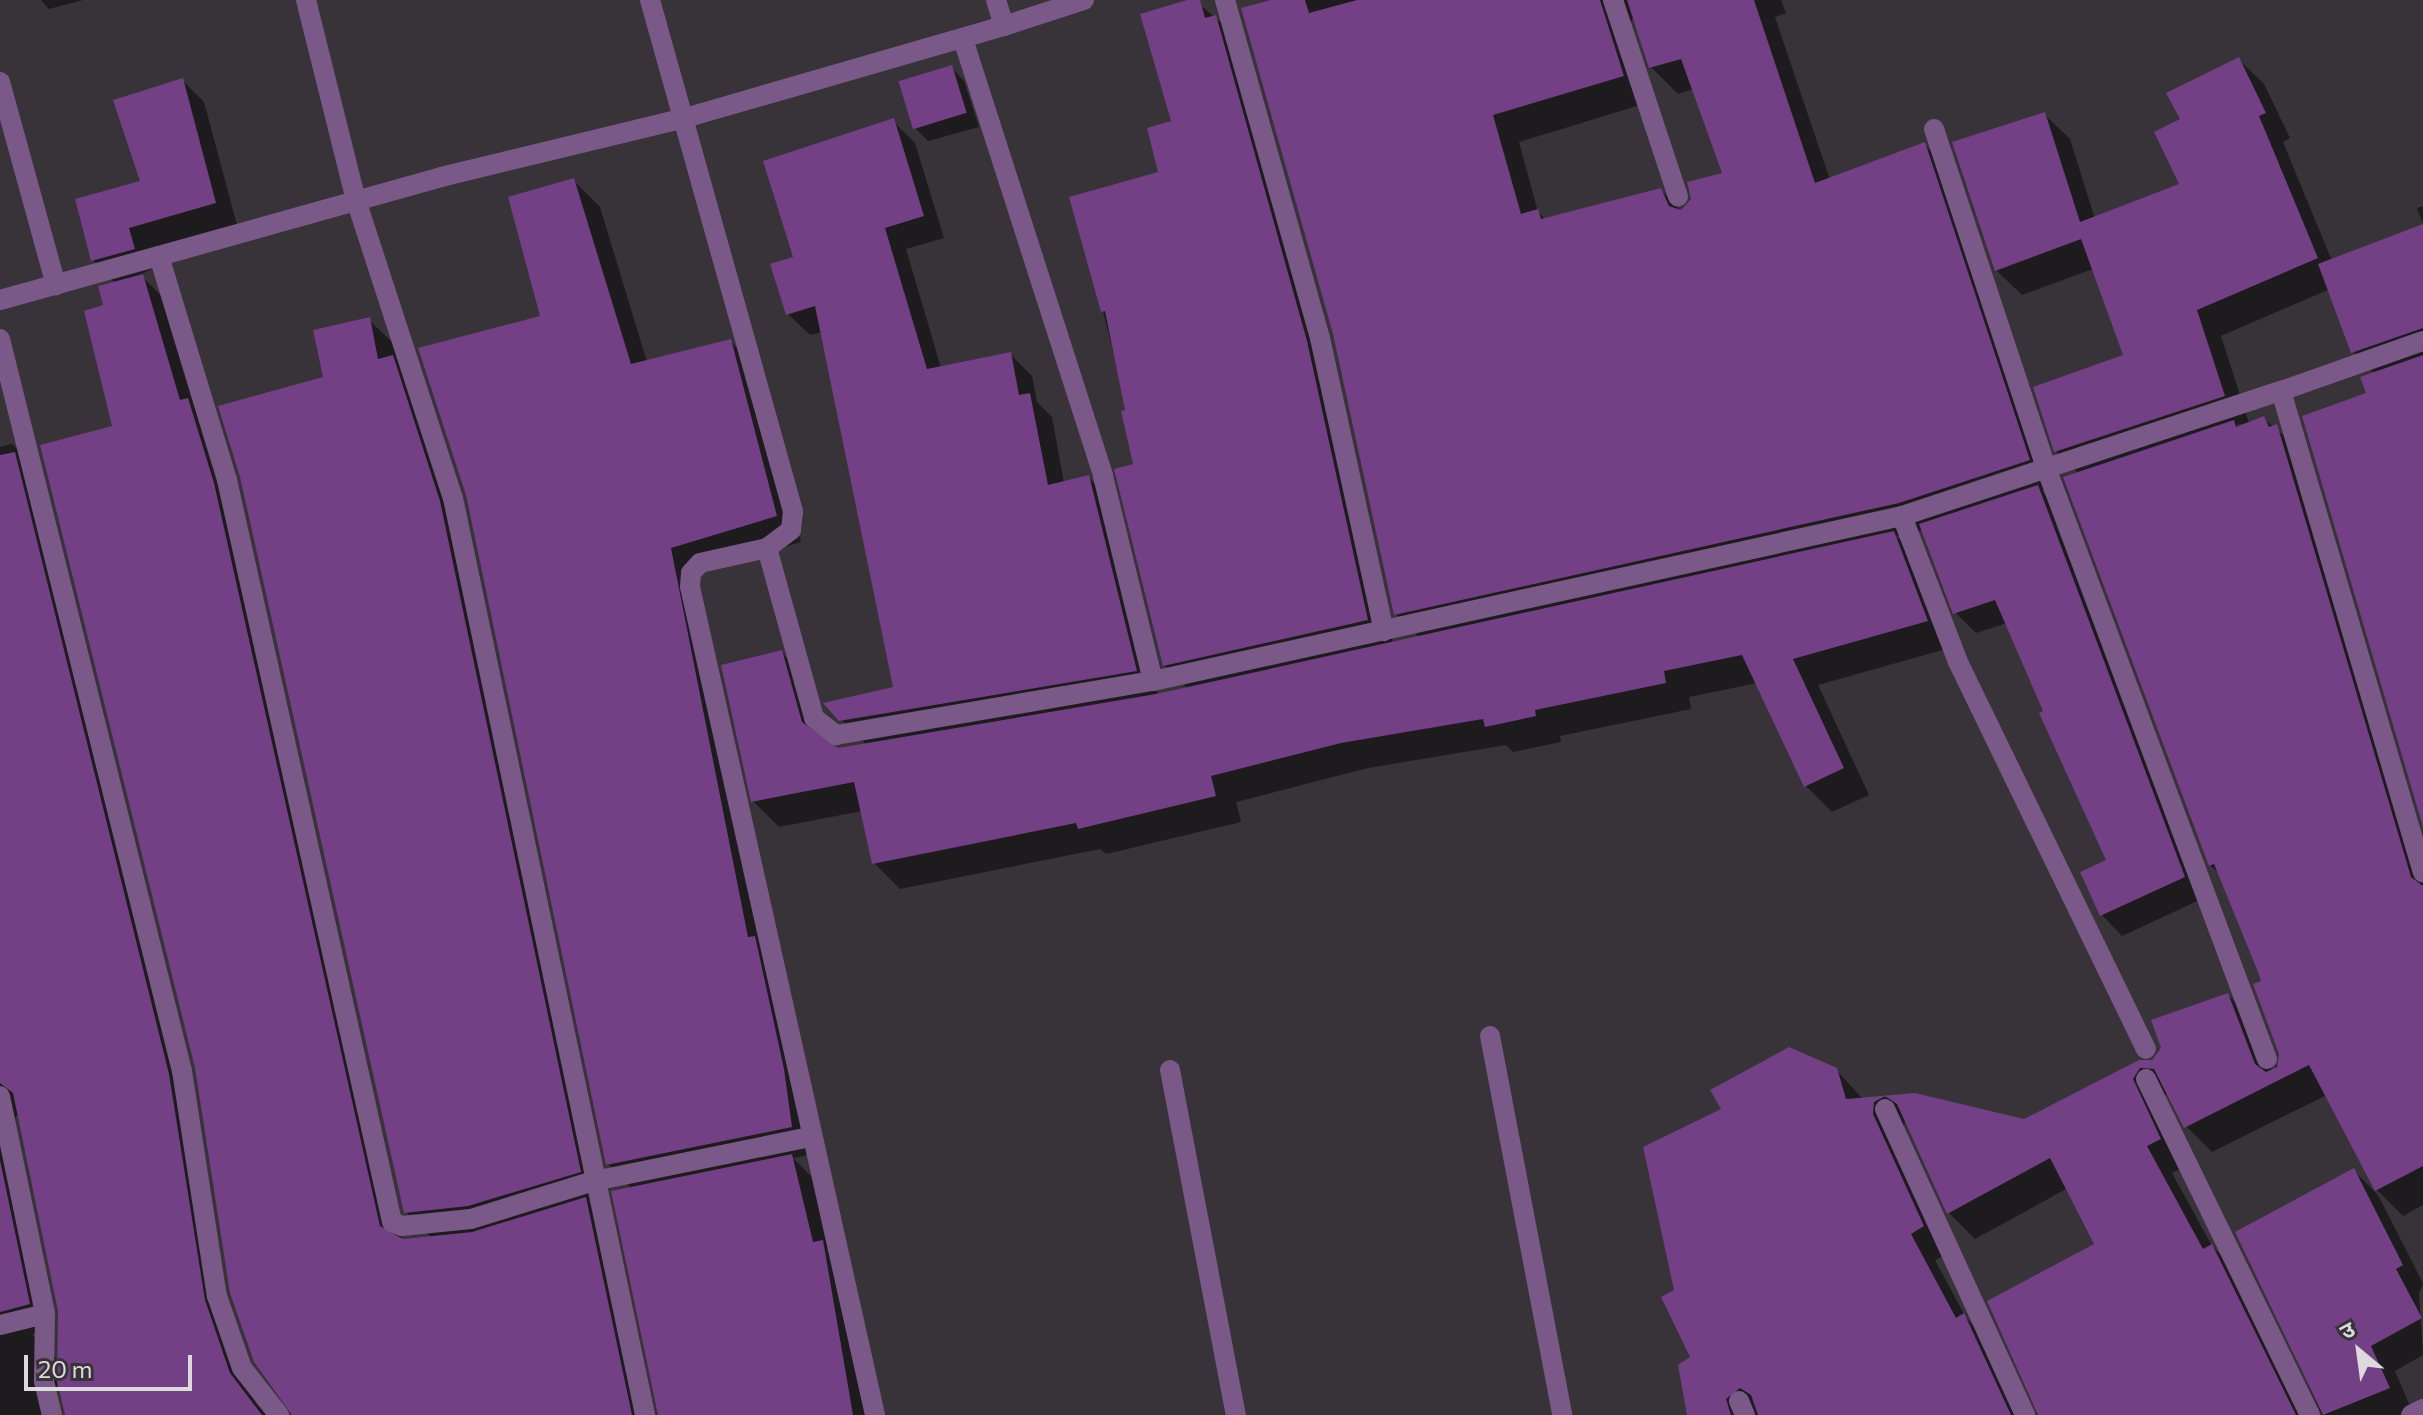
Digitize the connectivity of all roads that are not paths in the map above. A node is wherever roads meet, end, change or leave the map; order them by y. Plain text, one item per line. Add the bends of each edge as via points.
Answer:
1 (306, 0) edge
2 (650, 0) edge
3 (996, 0) edge
4 (1084, 0) edge
5 (1225, 0) edge
6 (1613, 0) edge
7 (1004, 26) junction
8 (963, 39) junction
9 (0, 82) edge
10 (685, 118) junction
11 (1934, 129) dead end
12 (1678, 197) dead end
13 (356, 200) junction
14 (159, 256) junction
15 (56, 285) junction
16 (0, 300) edge
17 (0, 339) edge
18 (2423, 341) edge
19 (2281, 391) junction
20 (2045, 465) junction
21 (1902, 516) junction
22 (767, 548) junction
23 (1384, 631) junction
24 (1153, 681) junction
25 (2423, 873) edge
26 (1490, 1036) dead end
27 (2146, 1049) dead end
28 (2267, 1059) dead end
29 (1170, 1070) dead end
30 (2146, 1079) dead end
31 (0, 1096) edge
32 (1885, 1109) dead end
33 (810, 1137) junction
34 (594, 1181) junction
35 (45, 1314) junction
36 (0, 1325) edge
37 (2423, 1409) edge
38 (52, 1415) edge
39 (279, 1415) edge
40 (645, 1415) edge
41 (875, 1415) edge
42 (1236, 1415) edge
43 (1562, 1415) edge
44 (2025, 1415) edge
45 (2310, 1415) edge
46 (2411, 1415) edge

1 - 13 street
2 - 10 street
3 - 7 street
4 - 7 street
5 - 23 street via 1320,338
6 - 12 street
7 - 8 street
8 - 10 street
8 - 24 street via 1103,476
9 - 15 street
10 - 13 street
10 - 22 street via 793,511 791,530
11 - 20 street
13 - 14 street
13 - 34 street via 453,498
14 - 15 street
14 - 34 street via 227,480 320,887 386,1213 402,1226 471,1219
15 - 16 street
17 - 39 street via 182,1071 217,1296 242,1368
18 - 19 street
19 - 20 street
19 - 25 street
20 - 21 street
20 - 28 street
21 - 23 street
21 - 27 street via 1958,662
22 - 24 street via 814,718 836,735
22 - 33 street via 700,563 691,573 690,587
23 - 24 street
26 - 43 street
29 - 42 street
30 - 45 street
31 - 35 street
32 - 44 street
33 - 34 street
33 - 41 street
34 - 40 street
35 - 36 street
35 - 38 street via 44,1381
37 - 46 street

